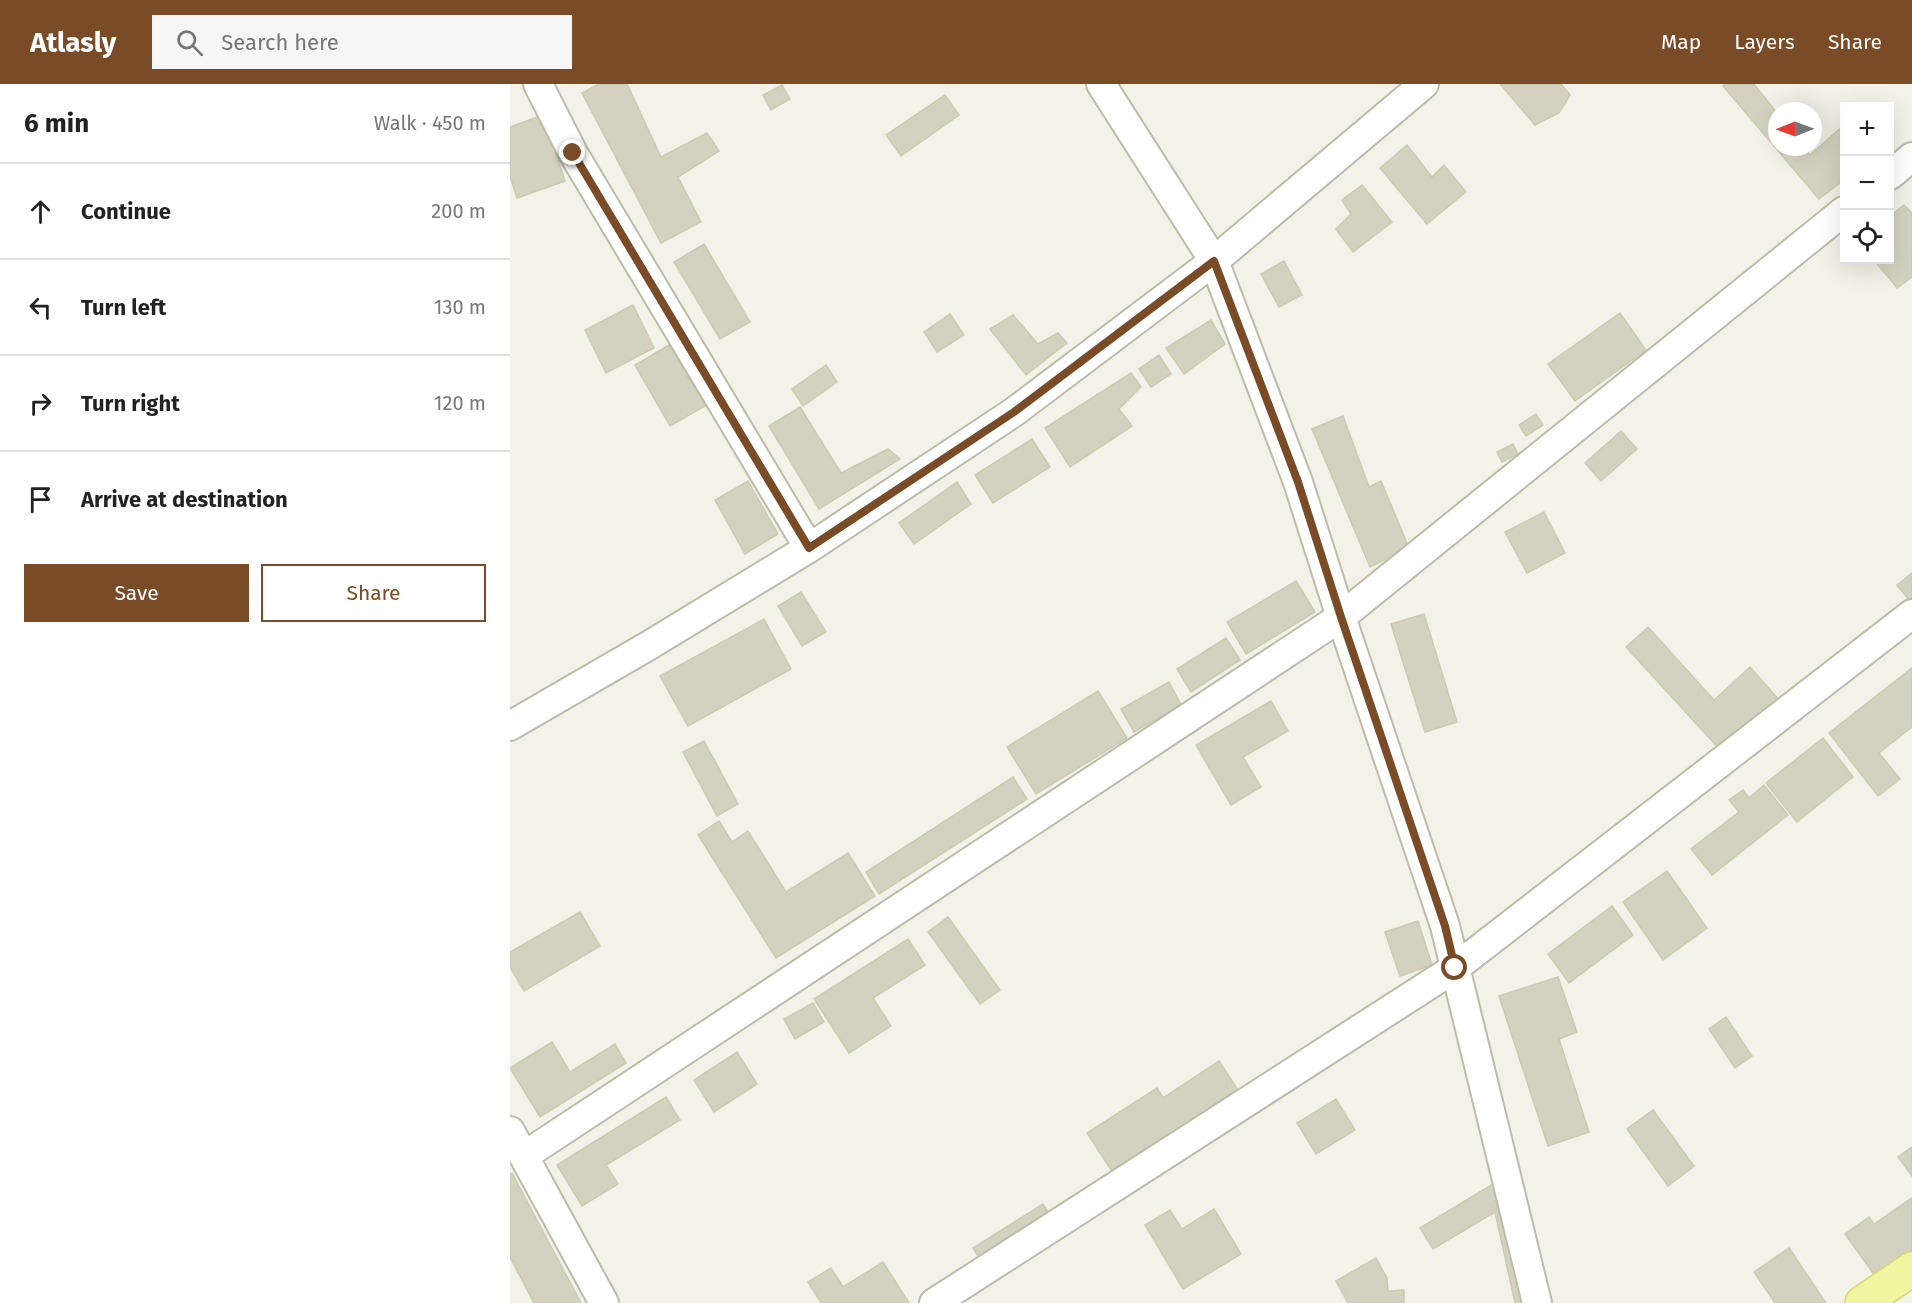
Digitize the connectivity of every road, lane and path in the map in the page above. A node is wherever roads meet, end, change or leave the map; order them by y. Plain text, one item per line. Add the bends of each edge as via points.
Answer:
1 (538, 84) edge
2 (1101, 84) edge
3 (1424, 84) edge
4 (1912, 157) edge
5 (1894, 172) edge
6 (1840, 215) edge
7 (1214, 261) junction
8 (809, 548) junction
9 (1912, 614) edge
10 (1341, 617) junction
11 (510, 726) edge
12 (1455, 968) junction
13 (510, 1131) edge
14 (524, 1156) junction
15 (1912, 1269) edge
16 (604, 1303) edge
17 (934, 1303) edge
18 (1538, 1303) edge
19 (1862, 1303) edge

1 - 8 street via 573,153
2 - 7 street
3 - 7 street
4 - 5 street
6 - 10 street
7 - 8 street via 1014,412
7 - 10 street via 1298,482
8 - 11 street
9 - 12 street
10 - 12 street via 1445,926
10 - 14 street
12 - 17 street
12 - 18 street
13 - 14 street
14 - 16 street
15 - 19 main road

